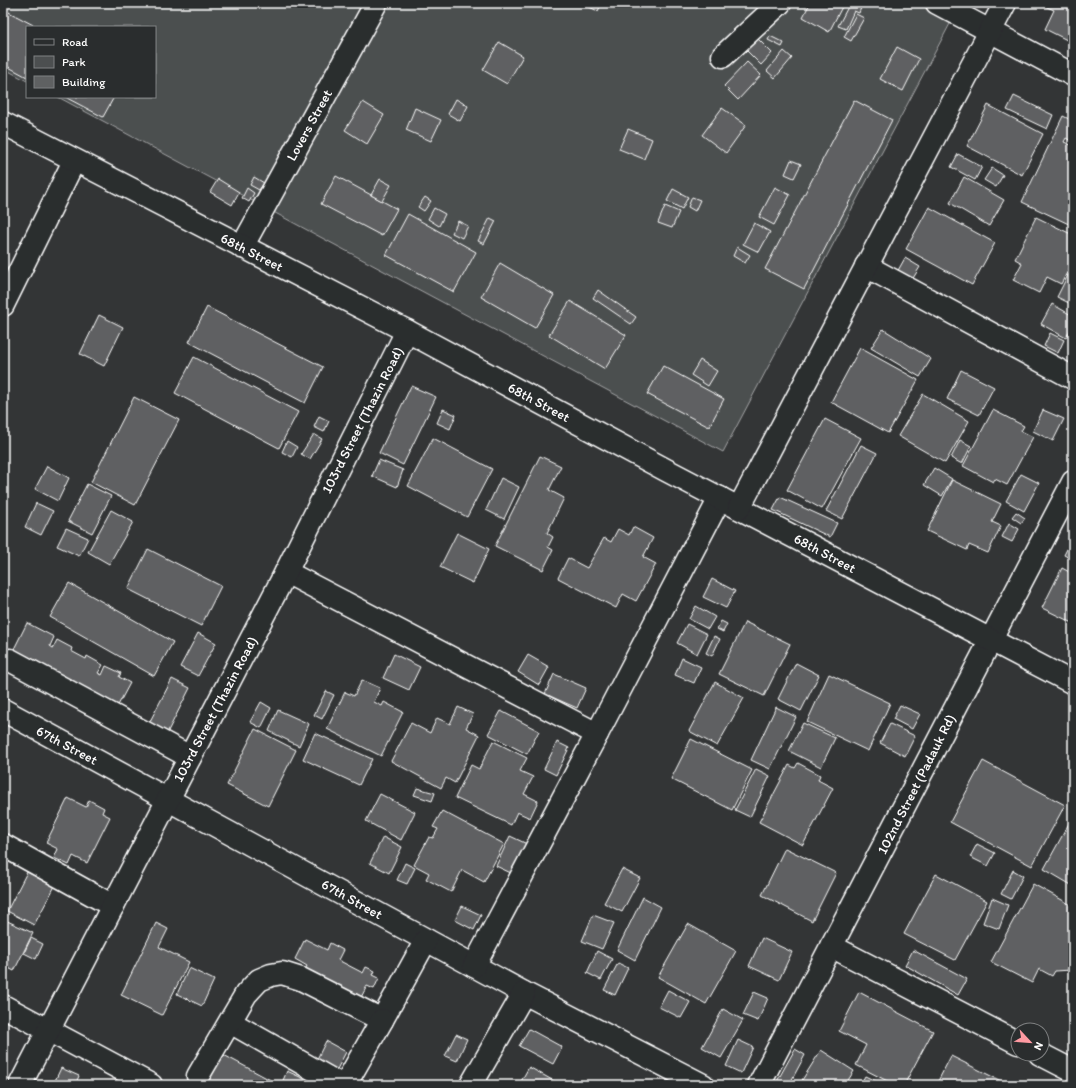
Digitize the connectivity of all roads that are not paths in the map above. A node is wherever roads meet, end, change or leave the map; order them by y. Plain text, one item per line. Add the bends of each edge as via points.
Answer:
1 (376, 3) edge
2 (780, 3) edge
3 (937, 3) edge
4 (1005, 3) edge
5 (990, 30) junction
6 (723, 56) dead end
7 (1073, 75) edge
8 (3, 123) edge
9 (74, 161) junction
10 (242, 247) junction
11 (866, 266) junction
12 (3, 305) edge
13 (407, 332) junction
14 (1073, 378) edge
15 (1073, 482) edge
16 (720, 498) junction
17 (739, 508) junction
18 (286, 572) junction
19 (990, 641) junction
20 (10, 660) dead end
21 (1073, 683) edge
22 (3, 710) edge
23 (597, 734) junction
24 (190, 756) junction
25 (167, 798) junction
26 (3, 845) edge
27 (112, 906) junction
28 (426, 940) junction
29 (831, 946) junction
30 (474, 966) junction
31 (524, 993) junction
32 (3, 1006) edge
33 (382, 1020) junction
34 (230, 1022) junction
35 (48, 1030) junction
36 (1010, 1039) edge
37 (1050, 1059) edge
38 (1073, 1071) edge
39 (198, 1076) dead end
40 (20, 1085) edge
41 (151, 1085) edge
42 (341, 1085) edge
43 (345, 1085) edge
44 (471, 1085) edge
45 (703, 1085) edge
46 (759, 1085) edge

1 - 10 street, Lovers Street
2 - 6 street
3 - 5 street
4 - 5 street
5 - 7 street
5 - 11 street
8 - 9 street, 68th Street
9 - 10 street, 68th Street
9 - 12 street
10 - 13 street, 68th Street
11 - 14 street
11 - 17 street
13 - 16 street, 68th Street
13 - 18 street, 103rd Street (Thazin Road)
15 - 19 street, 102nd Street (Padauk Rd)
16 - 17 street, 68th Street
16 - 23 street
17 - 19 street, 68th Street
18 - 23 street
18 - 24 street, 103rd Street (Thazin Road)
19 - 21 street, 68th Street
19 - 29 street, 102nd Street (Padauk Rd)
20 - 24 street
22 - 25 street, 67th Street
23 - 30 street
24 - 25 street, 103rd Street (Thazin Road)
25 - 27 street, 103rd Street (Thazin Road)
25 - 28 street, 67th Street
26 - 27 street
27 - 35 street, 103rd Street (Thazin Road)
28 - 30 street, 67th Street
28 - 33 street
29 - 36 street
29 - 46 street, 102nd Street (Padauk Rd)
30 - 31 street, 67th Street
31 - 44 street
31 - 45 street, 67th Street
32 - 35 street
33 - 34 street via 301,979 282,973 259,980 246,994
33 - 43 street
34 - 39 street
34 - 42 street
35 - 40 street, 103rd Street (Thazin Road)
35 - 41 street
37 - 38 street

